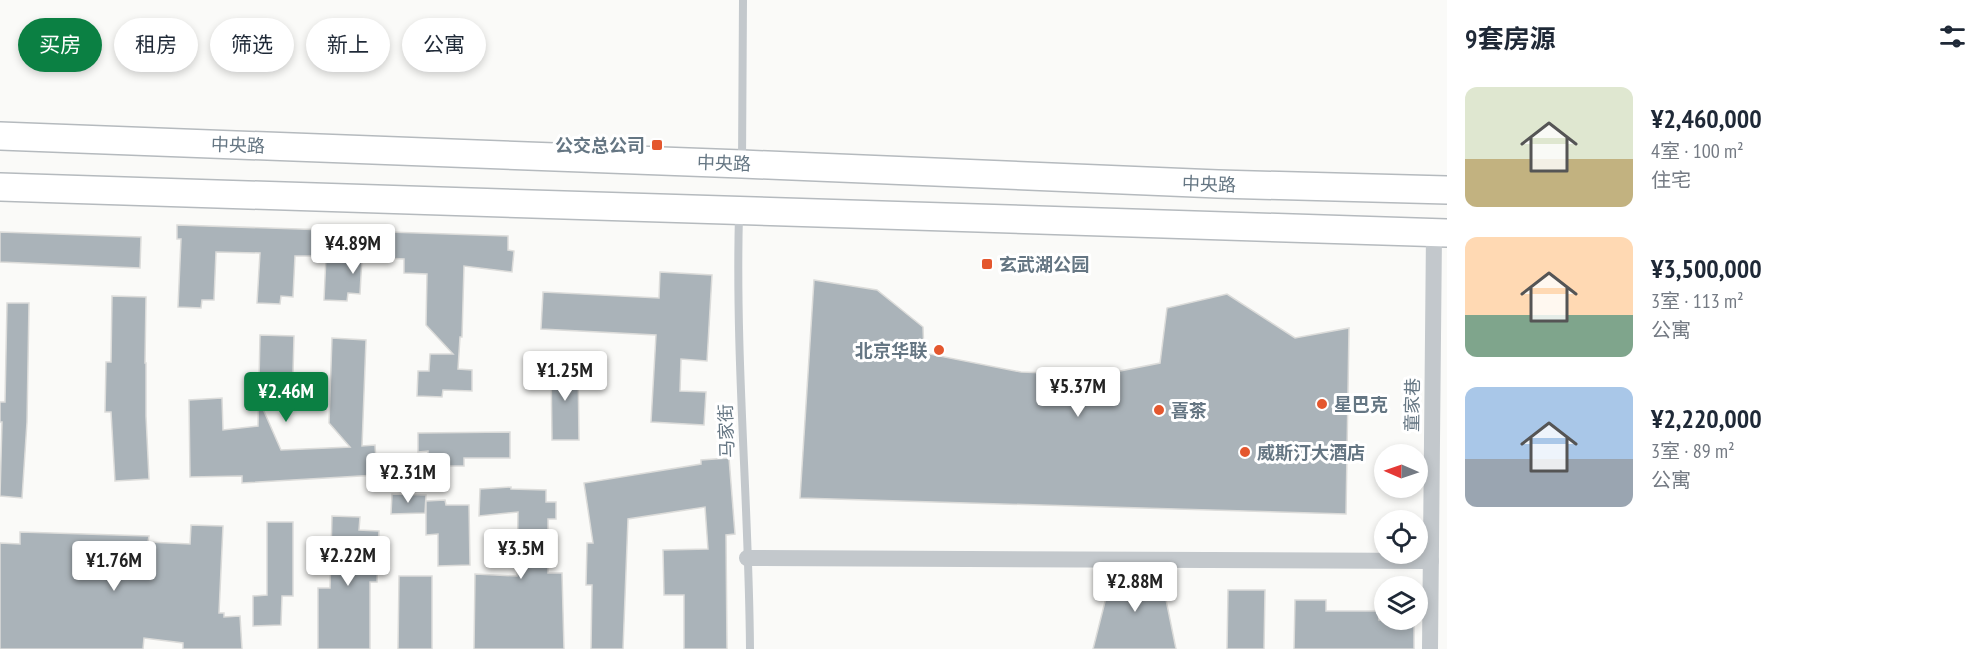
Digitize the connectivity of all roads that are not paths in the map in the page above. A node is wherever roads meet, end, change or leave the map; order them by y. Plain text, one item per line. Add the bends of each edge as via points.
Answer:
1 (743, 0) edge
2 (0, 136) edge
3 (742, 164) junction
4 (0, 187) edge
5 (1447, 190) edge
6 (739, 211) junction
7 (1440, 233) edge
8 (747, 558) junction
9 (1431, 561) junction
10 (750, 649) edge
11 (1430, 649) edge

1 - 3 lane
2 - 3 main road, 中央路
3 - 5 main road, 中央路
4 - 6 main road
6 - 7 main road
6 - 8 lane, 马家街
7 - 9 street, 童家巷
8 - 9 street
8 - 10 lane, 马家街
9 - 11 street, 童家巷

